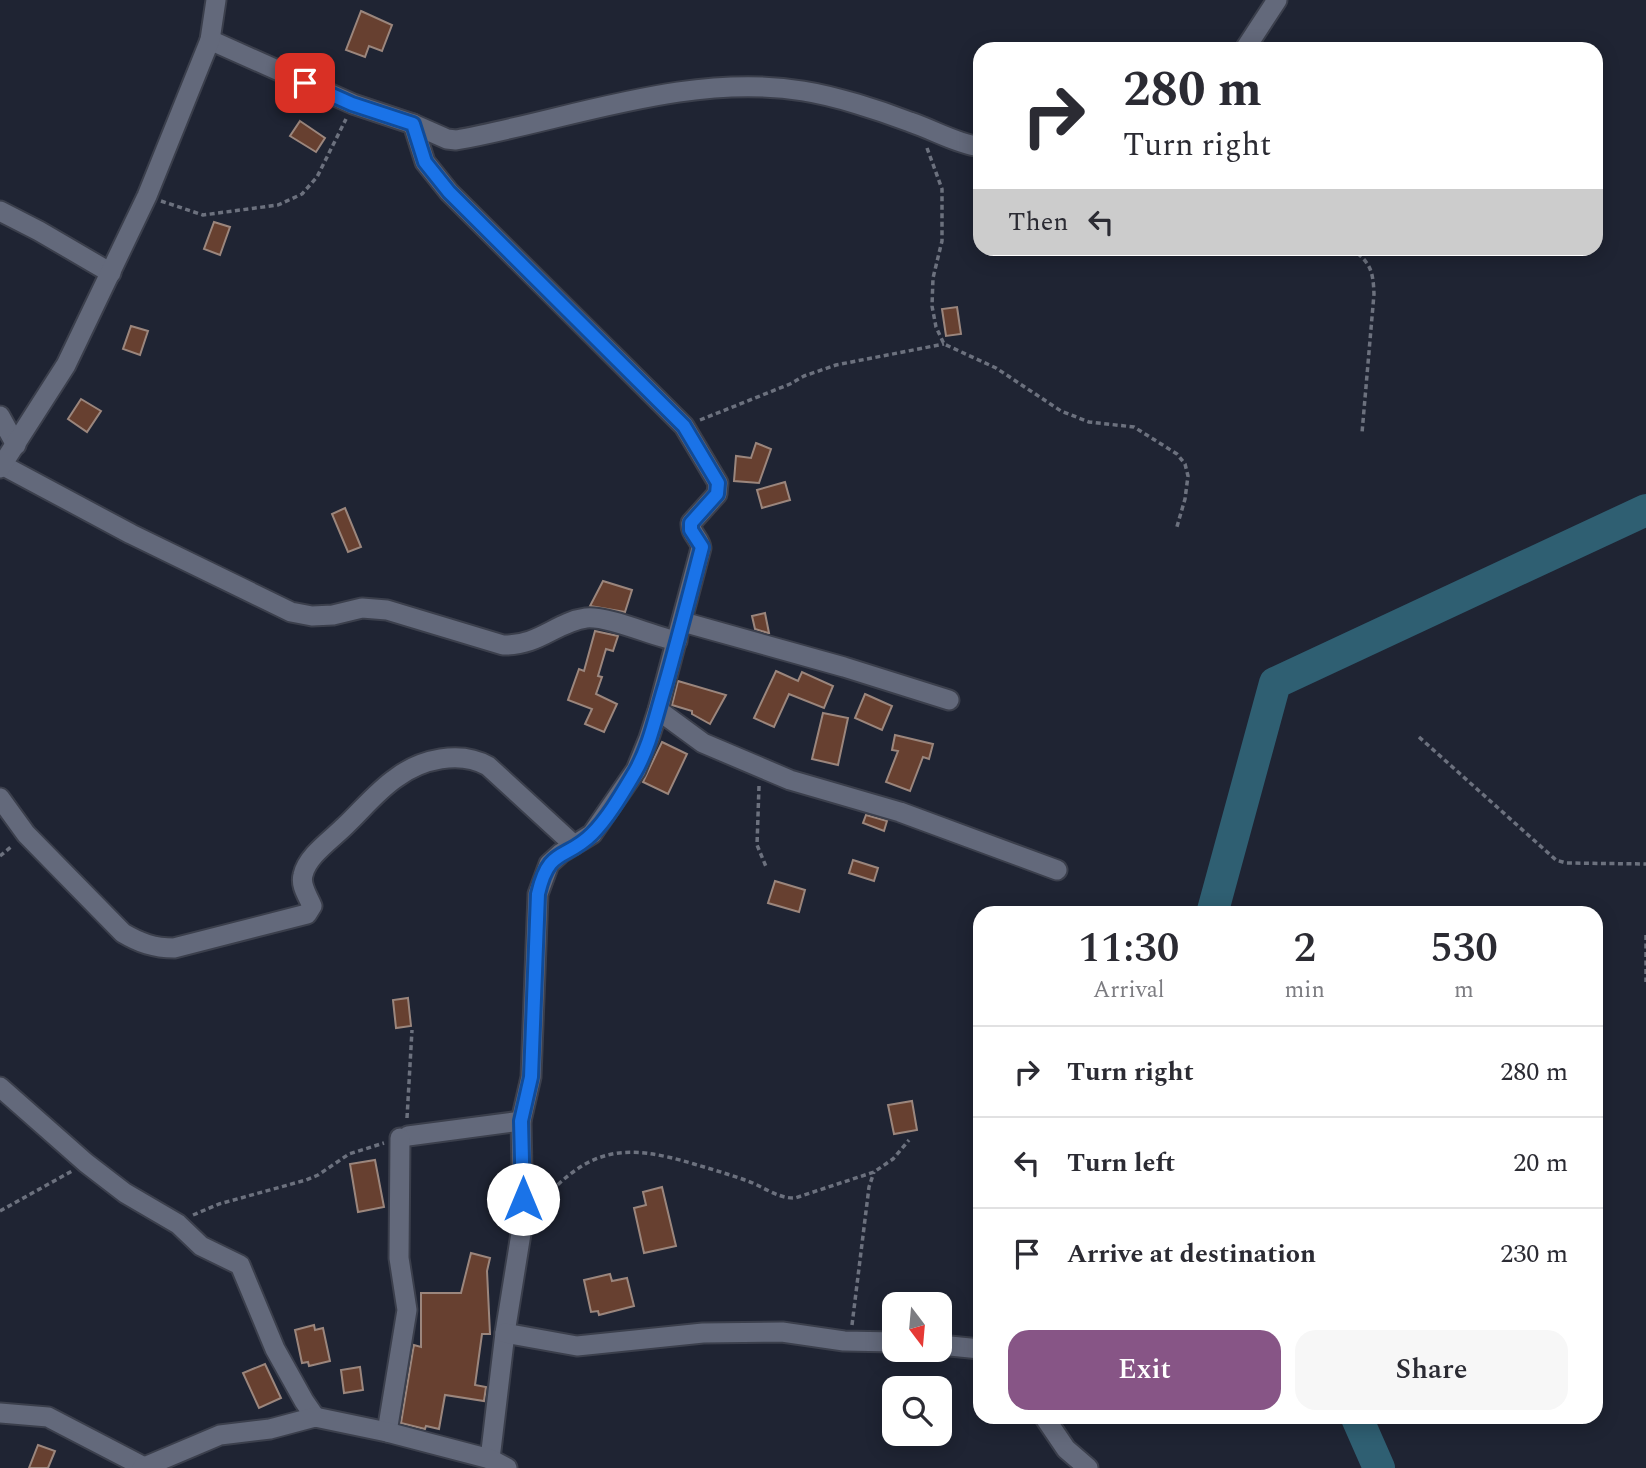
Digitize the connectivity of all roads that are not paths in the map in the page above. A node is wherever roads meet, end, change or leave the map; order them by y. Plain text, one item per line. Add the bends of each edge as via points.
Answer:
1 (216, 0) edge
2 (1277, 0) edge
3 (210, 40) junction
4 (1250, 42) edge
5 (413, 124) junction
6 (973, 145) edge
7 (0, 211) edge
8 (111, 273) junction
9 (0, 416) edge
10 (16, 444) junction
11 (1, 466) edge
12 (680, 632) junction
13 (950, 700) dead end
14 (658, 710) junction
15 (0, 798) edge
16 (574, 845) junction
17 (1057, 870) dead end
18 (0, 1087) edge
19 (521, 1121) junction
20 (505, 1333) junction
21 (882, 1342) edge
22 (952, 1346) edge
23 (973, 1348) edge
24 (0, 1413) edge
25 (315, 1417) junction
26 (1049, 1424) edge
27 (387, 1432) junction
28 (498, 1464) edge
29 (147, 1468) edge
30 (1088, 1468) edge

1 - 3 street
2 - 4 street
3 - 5 street via 352,104
3 - 8 street
5 - 6 street via 456,141 650,98 745,85 804,91
5 - 12 street via 425,162 449,192 684,426 717,479 717,494 691,523 702,547
7 - 8 street
8 - 10 street via 66,365
9 - 10 street
10 - 11 street
11 - 12 street via 291,612 312,617 362,608 387,610 517,646 585,618 657,637
12 - 13 street via 845,667
12 - 14 street
14 - 16 street via 636,770 599,826
14 - 17 street via 703,743 759,768 951,829
15 - 16 street via 26,834 122,933 156,948 174,948 307,914 313,906 302,879 314,856 396,777 426,762 461,757 488,765
16 - 19 street via 549,864 538,894 531,1077
18 - 25 street via 125,1193 243,1268 275,1349
19 - 20 street via 523,1221
19 - 27 street via 404,1137 399,1258 407,1310
20 - 21 street via 577,1346 703,1333 782,1332
20 - 28 street
22 - 23 street
24 - 29 street via 48,1417
25 - 27 street
25 - 29 street via 271,1429 220,1435
26 - 30 street via 1066,1449
27 - 28 street

